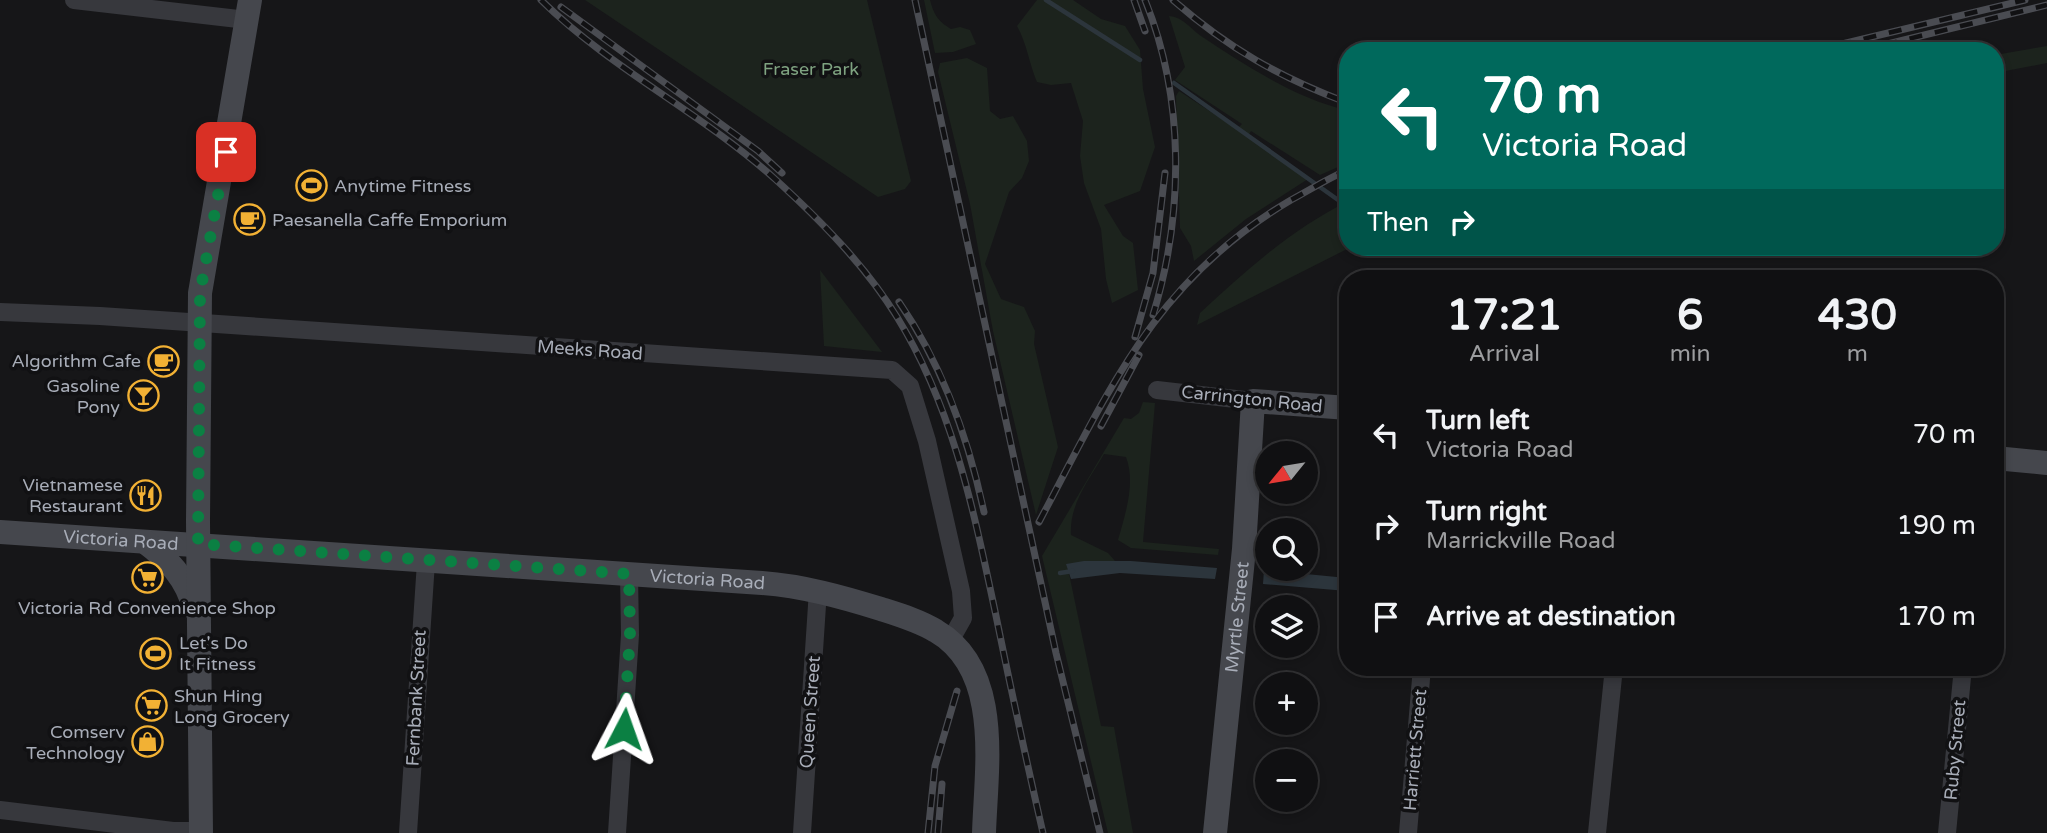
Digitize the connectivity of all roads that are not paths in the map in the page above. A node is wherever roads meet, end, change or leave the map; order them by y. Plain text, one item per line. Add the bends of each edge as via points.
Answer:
1 (74, 0) edge
2 (248, 10) edge
3 (0, 312) edge
4 (199, 324) junction
5 (1157, 390) dead end
6 (1253, 401) junction
7 (1339, 407) edge
8 (2004, 459) edge
9 (2047, 463) edge
10 (0, 532) edge
11 (145, 542) junction
12 (198, 544) junction
13 (426, 562) junction
14 (629, 574) junction
15 (818, 590) junction
16 (198, 626) junction
17 (950, 641) junction
18 (1421, 676) edge
19 (1613, 676) edge
20 (1962, 676) edge
21 (0, 810) edge
22 (201, 832) edge
23 (408, 833) edge
24 (617, 833) edge
25 (802, 833) edge
26 (984, 833) edge
27 (1214, 833) edge
28 (1408, 833) edge
29 (1597, 833) edge
30 (1947, 833) edge

1 - 2 street
2 - 4 street via 200,293
3 - 4 street, Meeks Road
4 - 12 street
4 - 17 street, Meeks Road via 892,370 910,386 958,582 963,618
5 - 6 street, Carrington Road
6 - 7 street, Carrington Road
6 - 27 street, Myrtle Street via 1244,549
8 - 9 street
10 - 11 street, Victoria Road
11 - 12 street, Victoria Road
11 - 16 street via 184,581
12 - 13 street, Victoria Road
12 - 16 street
13 - 14 street, Victoria Road
13 - 23 street, Fernbank Street
14 - 15 street, Victoria Road
14 - 24 street via 630,635
15 - 17 street, Victoria Road via 922,624
15 - 25 street, Queen Street
16 - 22 street
17 - 26 street, Victoria Road via 973,670 984,709
18 - 28 street, Harriett Street
19 - 29 street
20 - 30 street, Ruby Street
21 - 22 street

